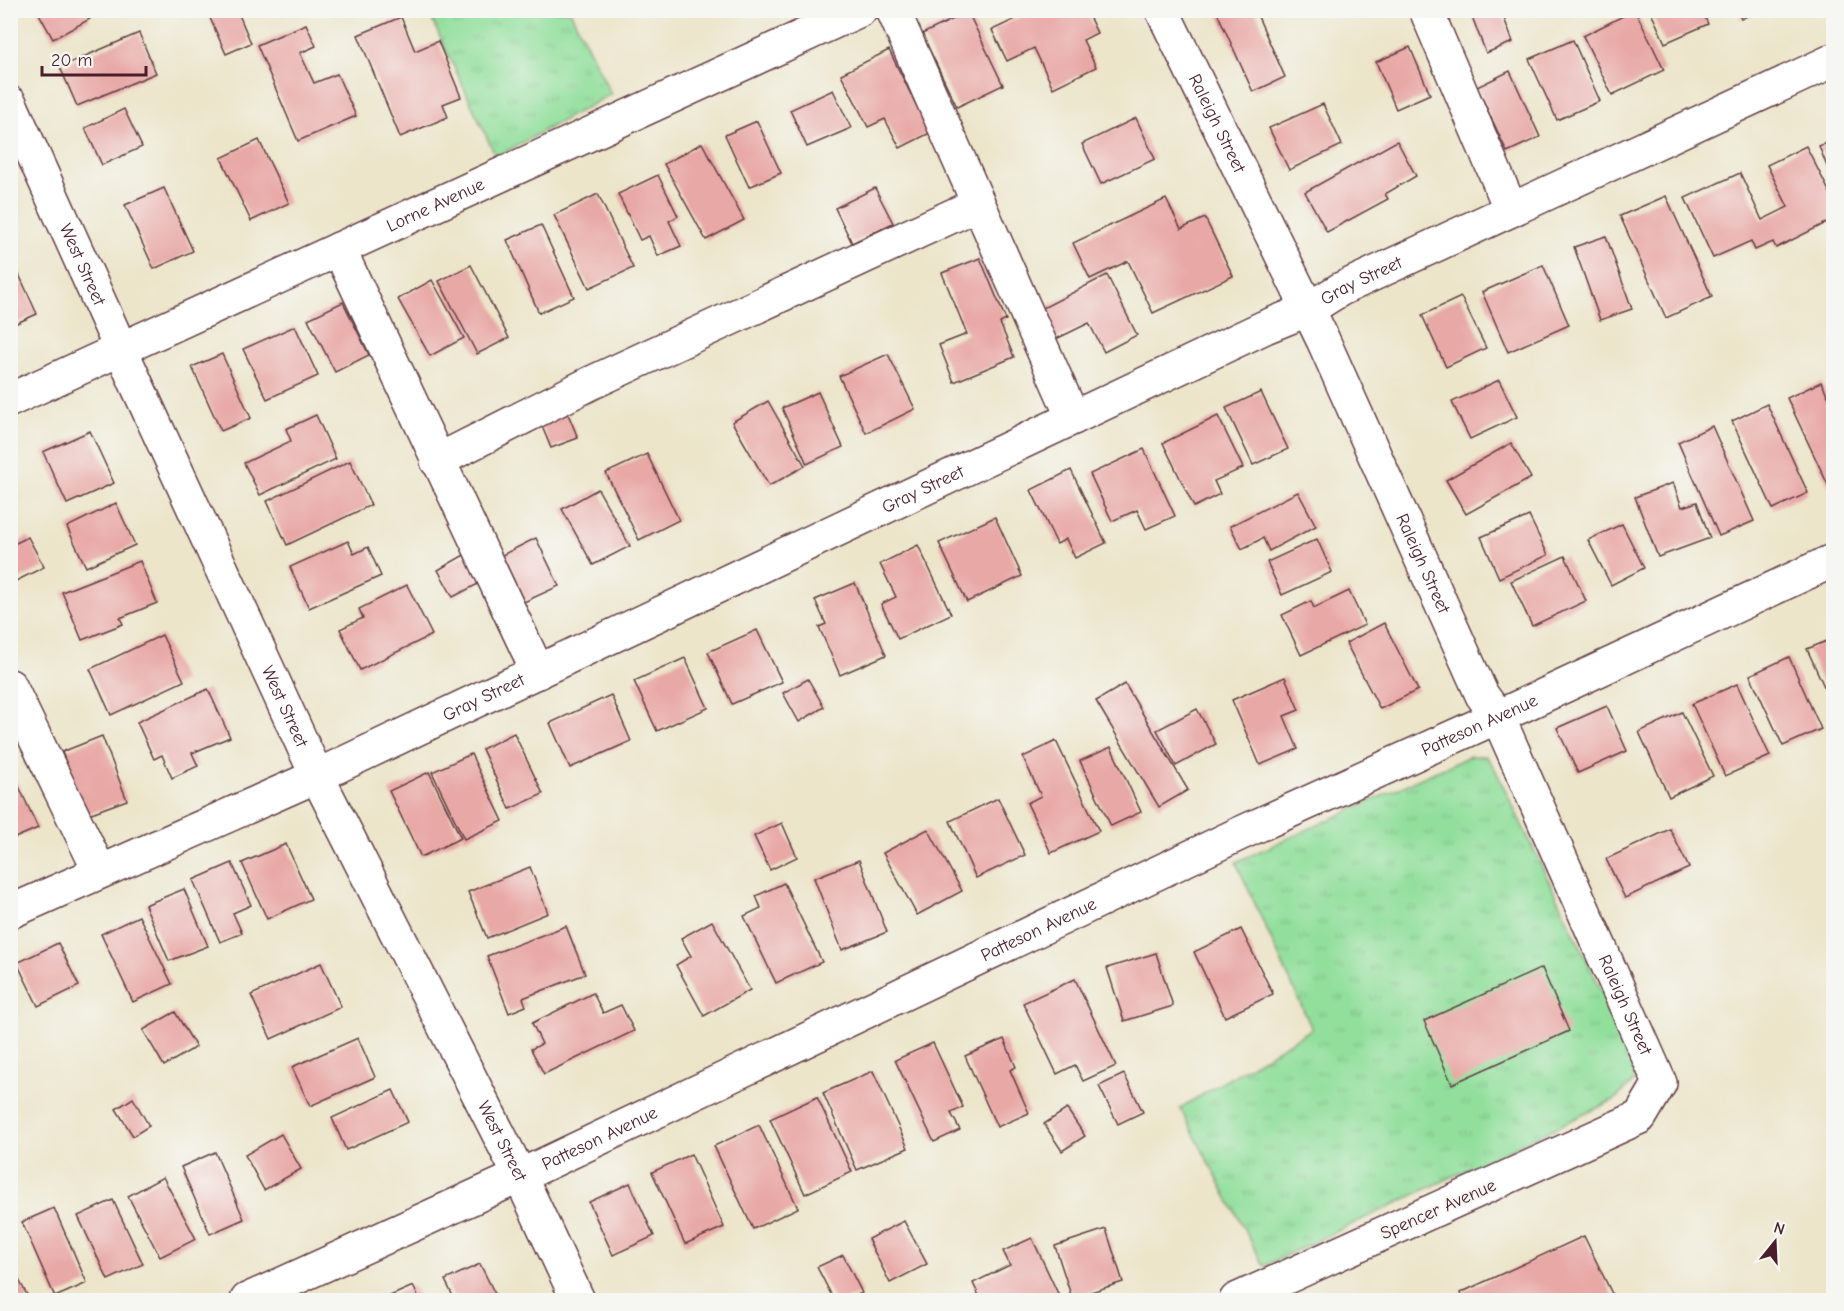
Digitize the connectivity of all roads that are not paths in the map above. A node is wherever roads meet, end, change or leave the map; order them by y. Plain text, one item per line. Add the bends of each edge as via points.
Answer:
1 (860, 10) edge
2 (893, 10) edge
3 (1162, 10) edge
4 (1426, 10) edge
5 (1833, 60) edge
6 (10, 103) edge
7 (978, 204) junction
8 (1511, 210) junction
9 (339, 249) junction
10 (1307, 310) junction
11 (120, 348) junction
12 (10, 400) edge
13 (1073, 418) junction
14 (437, 461) junction
15 (1833, 561) edge
16 (538, 672) junction
17 (10, 686) edge
18 (1498, 717) junction
19 (317, 776) junction
20 (100, 872) junction
21 (10, 912) edge
22 (1640, 1117) joint
23 (520, 1176) junction
24 (247, 1300) edge
25 (578, 1300) edge
26 (1236, 1300) edge

1 - 9 street, Lorne Avenue
2 - 7 street
3 - 10 street, Raleigh Street
4 - 8 street
5 - 8 street, Gray Street
6 - 11 street, West Street
7 - 13 street
7 - 14 street via 591,383
8 - 10 street, Gray Street via 1341,289
9 - 11 street, Lorne Avenue
9 - 14 street
10 - 13 street, Gray Street
10 - 18 street, Raleigh Street via 1482,695
11 - 12 street, Lorne Avenue
11 - 19 street, West Street
13 - 16 street, Gray Street
14 - 16 street
15 - 18 street, Patteson Avenue
16 - 19 street, Gray Street
17 - 20 street
18 - 22 street, Raleigh Street via 1660,1083
18 - 23 street, Patteson Avenue via 1218,844
19 - 20 street, Gray Street
19 - 23 street, West Street
20 - 21 street, Gray Street
22 - 26 street, Spencer Avenue
23 - 24 street, Patteson Avenue
23 - 25 street, West Street

